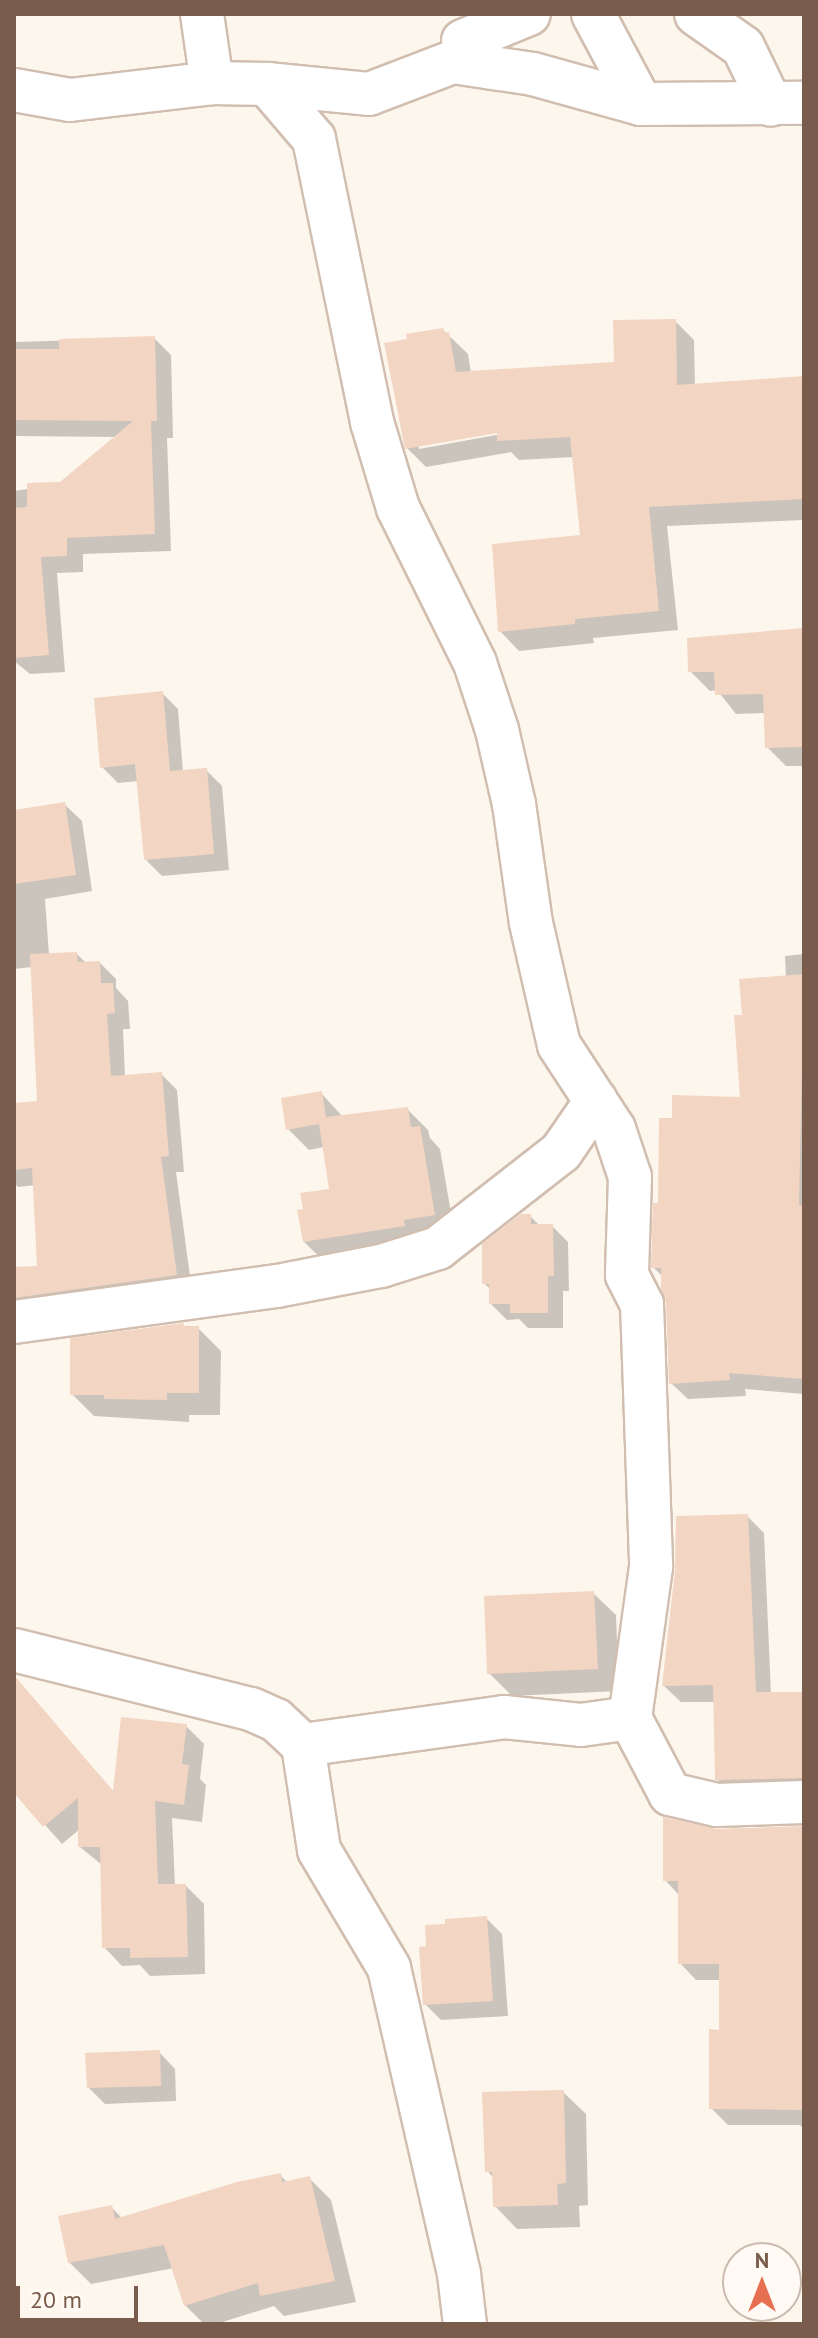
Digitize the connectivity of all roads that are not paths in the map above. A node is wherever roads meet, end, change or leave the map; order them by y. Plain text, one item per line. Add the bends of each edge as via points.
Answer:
1 (202, 14) edge
2 (529, 14) edge
3 (593, 14) edge
4 (696, 14) edge
5 (464, 39) edge
6 (212, 83) junction
7 (267, 84) junction
8 (14, 90) edge
9 (369, 94) junction
10 (641, 104) junction
11 (788, 104) edge
12 (314, 139) junction
13 (596, 1101) junction
14 (14, 1322) edge
15 (14, 1650) edge
16 (630, 1718) junction
17 (303, 1745) junction
18 (804, 1802) edge
19 (465, 2324) edge

1 - 6 street
2 - 5 street
3 - 10 street
4 - 11 street via 743,47
5 - 9 street
5 - 10 street via 533,74
6 - 7 street
6 - 8 street via 70,100
7 - 9 street
7 - 12 street
9 - 12 street
10 - 11 street
12 - 13 street via 372,422 398,508 475,663 514,804 531,923 559,1045
13 - 14 street via 561,1152 438,1248 381,1266 277,1286
13 - 16 street via 614,1129 630,1177 627,1275 642,1304 651,1567
15 - 17 street via 251,1709 276,1720
16 - 17 street via 581,1725 504,1717
16 - 18 street via 670,1794 717,1805
17 - 19 street via 319,1850 389,1968 459,2274

